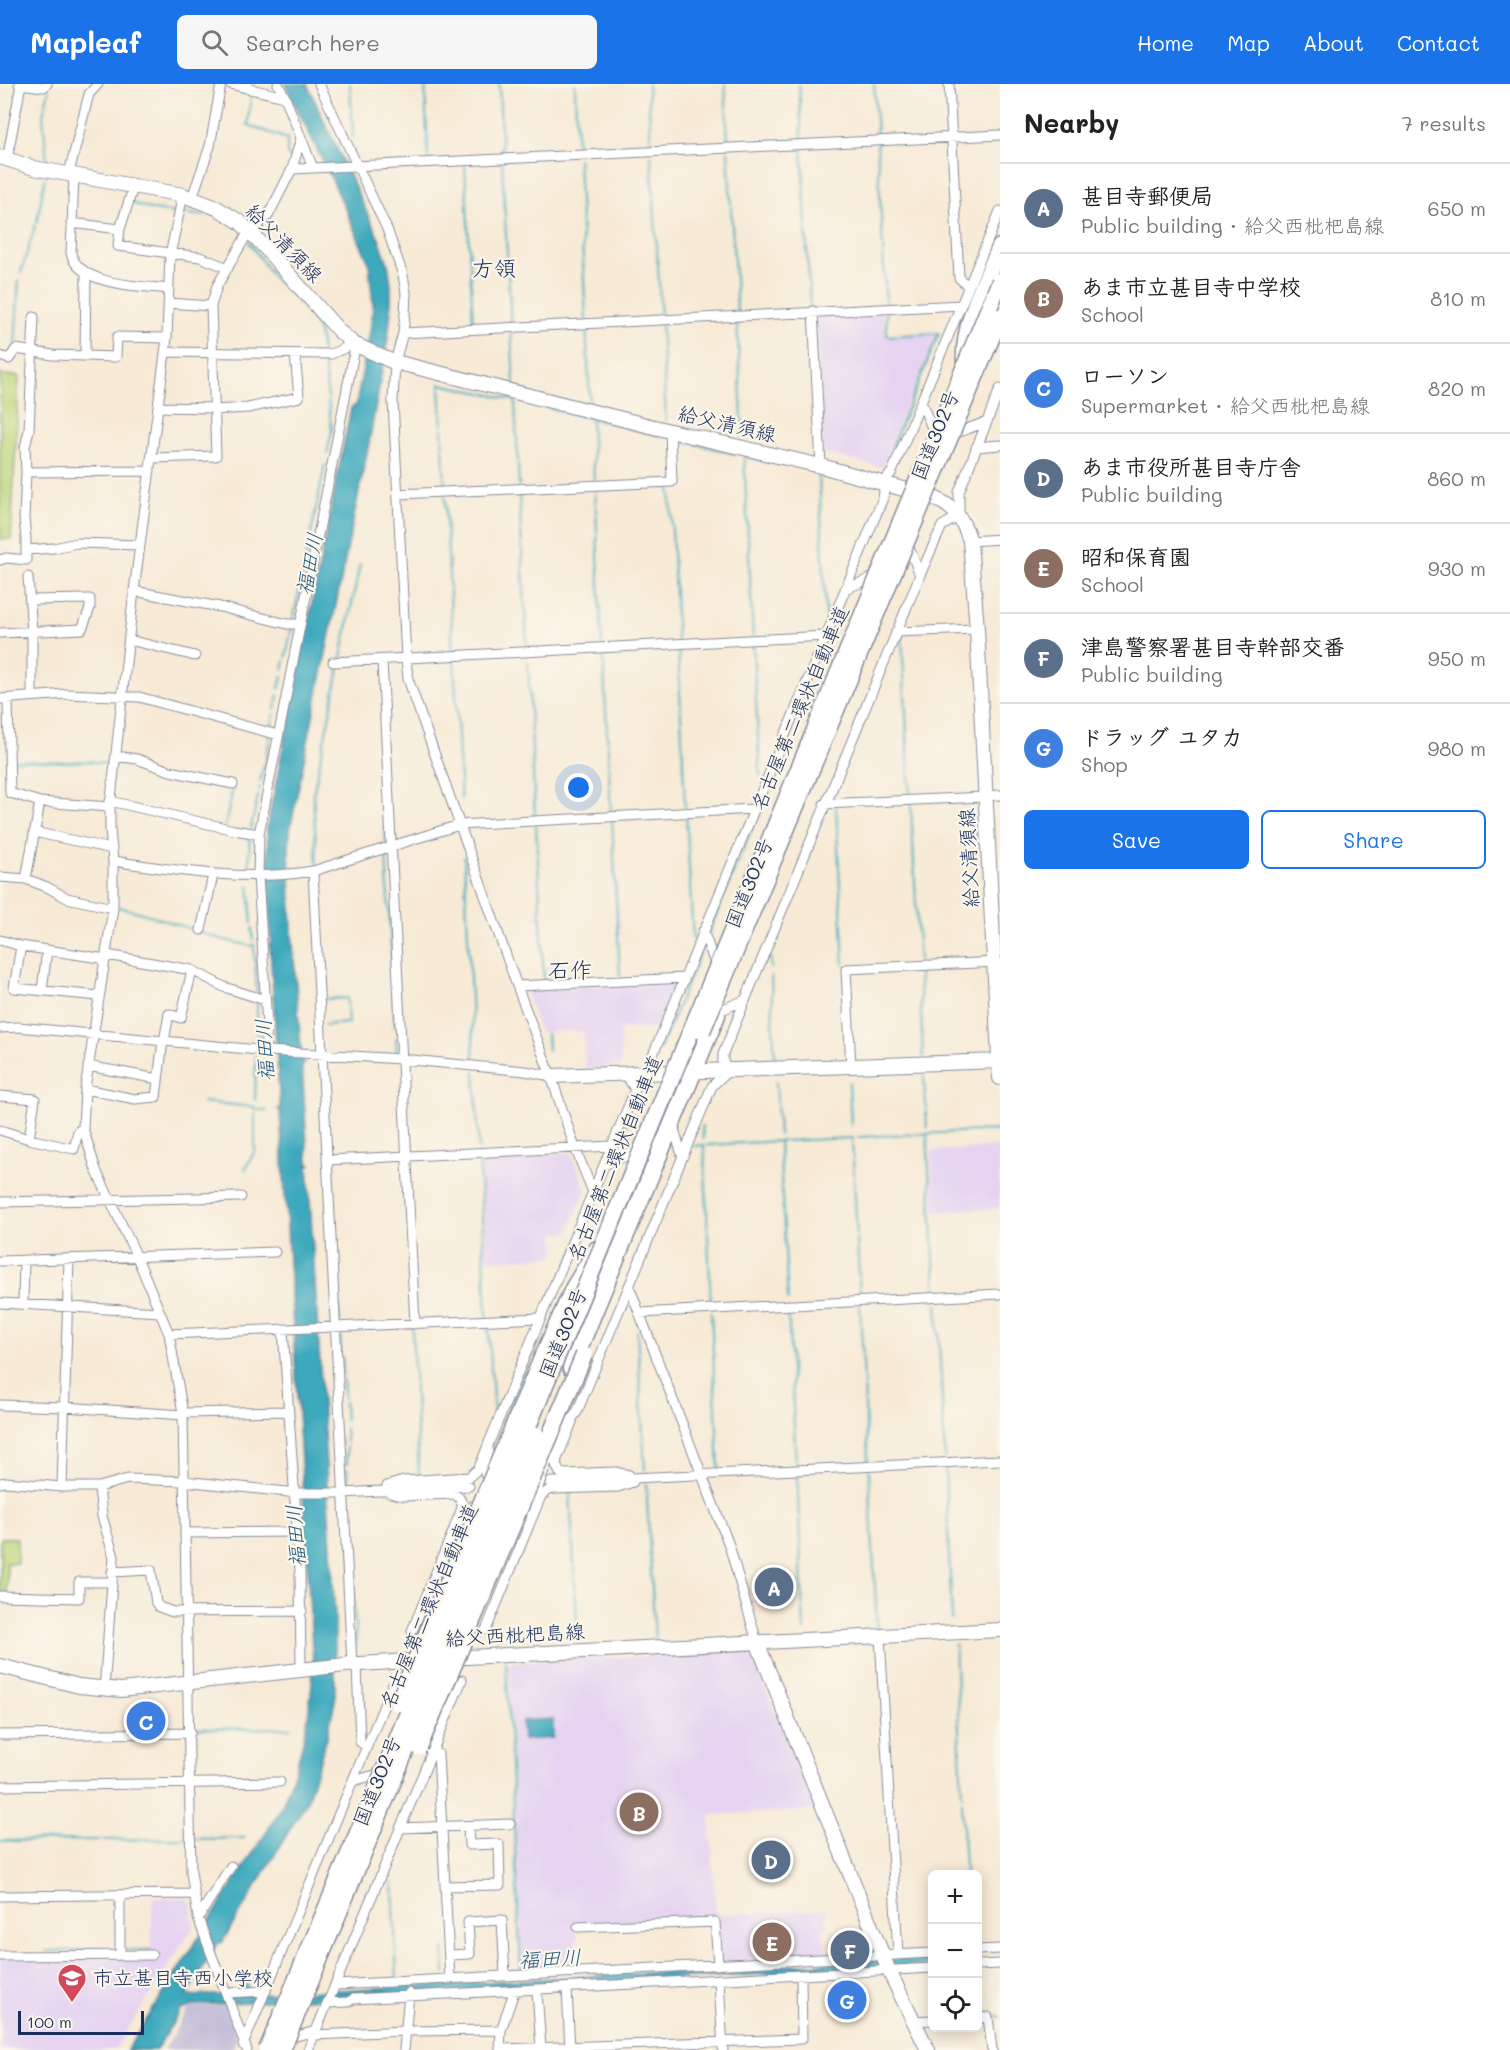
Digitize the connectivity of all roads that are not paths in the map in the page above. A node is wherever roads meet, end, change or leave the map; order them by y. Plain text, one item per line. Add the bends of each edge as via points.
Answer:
1 (20, 84) edge
2 (47, 84) edge
3 (98, 84) edge
4 (221, 84) edge
5 (230, 84) edge
6 (278, 84) edge
7 (319, 84) edge
8 (949, 84) edge
9 (246, 86) edge
10 (285, 97) junction
11 (1000, 135) edge
12 (952, 137) junction
13 (300, 138) junction
14 (3, 159) edge
15 (356, 166) junction
16 (314, 168) junction
17 (292, 169) junction
18 (71, 174) junction
19 (134, 185) junction
20 (188, 196) junction
21 (1000, 211) edge
22 (71, 223) junction
23 (120, 229) junction
24 (249, 231) junction
25 (1000, 247) edge
26 (170, 255) junction
27 (228, 268) junction
28 (86, 274) junction
29 (1000, 281) edge
30 (968, 286) junction
31 (169, 289) junction
32 (168, 303) junction
33 (961, 305) junction
34 (211, 306) junction
35 (813, 311) junction
36 (1000, 317) edge
37 (34, 318) dead end
38 (1000, 332) edge
39 (403, 333) junction
40 (167, 339) junction
41 (356, 344) junction
42 (33, 352) junction
43 (165, 352) junction
44 (211, 353) junction
45 (295, 354) junction
46 (0, 356) edge
47 (86, 356) junction
48 (393, 361) junction
49 (1000, 389) edge
50 (921, 402) junction
51 (970, 404) junction
52 (158, 407) junction
53 (214, 409) junction
54 (986, 422) junction
55 (670, 430) junction
56 (959, 432) junction
57 (1000, 445) edge
58 (976, 447) junction
59 (151, 458) junction
60 (946, 463) junction
61 (821, 466) junction
62 (150, 471) junction
63 (26, 472) junction
64 (882, 483) junction
65 (398, 494) junction
66 (932, 497) junction
67 (959, 516) junction
68 (1000, 539) edge
69 (970, 541) junction
70 (140, 544) junction
71 (26, 550) junction
72 (907, 558) junction
73 (0, 560) edge
74 (920, 575) junction
75 (28, 577) dead end
76 (845, 589) junction
77 (134, 591) junction
78 (30, 600) junction
79 (300, 624) junction
80 (977, 629) junction
81 (32, 632) junction
82 (896, 632) junction
83 (0, 633) edge
84 (825, 636) junction
85 (129, 639) junction
86 (195, 656) dead end
87 (406, 658) junction
88 (382, 660) junction
89 (333, 662) dead end
90 (123, 695) junction
91 (32, 696) junction
92 (4, 699) edge
93 (278, 735) junction
94 (116, 756) junction
95 (233, 784) dead end
96 (1000, 795) edge
97 (985, 796) junction
98 (40, 802) junction
99 (110, 804) junction
100 (824, 804) junction
101 (754, 808) junction
102 (459, 825) junction
103 (34, 832) junction
104 (259, 834) junction
105 (390, 846) junction
106 (112, 849) junction
107 (113, 861) junction
108 (313, 871) junction
109 (213, 875) junction
110 (259, 875) junction
111 (0, 877) edge
112 (26, 879) junction
113 (113, 908) junction
114 (201, 930) dead end
115 (703, 931) junction
116 (0, 940) edge
117 (21, 946) junction
118 (47, 950) junction
119 (106, 957) junction
120 (997, 962) edge
121 (192, 970) junction
122 (685, 978) junction
123 (517, 986) junction
124 (42, 991) junction
125 (726, 994) junction
126 (99, 996) junction
127 (265, 1000) junction
128 (744, 1000) junction
129 (719, 1011) junction
130 (0, 1028) edge
131 (93, 1034) junction
132 (163, 1041) junction
133 (268, 1051) junction
134 (323, 1055) junction
135 (401, 1059) junction
136 (999, 1061) edge
137 (88, 1066) junction
138 (851, 1067) junction
139 (728, 1071) junction
140 (694, 1072) junction
141 (625, 1074) junction
142 (645, 1074) junction
143 (551, 1076) junction
144 (158, 1078) junction
145 (1000, 1078) edge
146 (85, 1089) junction
147 (0, 1096) edge
148 (83, 1128) junction
149 (0, 1130) edge
150 (669, 1131) junction
151 (29, 1140) junction
152 (612, 1146) junction
153 (575, 1148) junction
154 (682, 1155) junction
155 (406, 1156) junction
156 (328, 1160) junction
157 (604, 1165) junction
158 (654, 1169) junction
159 (593, 1192) junction
160 (241, 1197) dead end
161 (111, 1199) junction
162 (0, 1202) edge
163 (638, 1205) junction
164 (275, 1252) dead end
165 (137, 1257) junction
166 (69, 1259) junction
167 (24, 1260) junction
168 (0, 1261) edge
169 (628, 1286) junction
170 (1000, 1294) edge
171 (0, 1303) edge
172 (23, 1304) junction
173 (67, 1306) junction
174 (160, 1312) junction
175 (639, 1313) junction
176 (541, 1318) junction
177 (415, 1324) junction
178 (335, 1327) junction
179 (285, 1330) junction
180 (170, 1334) junction
181 (0, 1405) edge
182 (65, 1407) junction
183 (288, 1411) junction
184 (577, 1412) junction
185 (183, 1414) junction
186 (488, 1445) junction
187 (1000, 1460) edge
188 (702, 1475) junction
189 (644, 1478) junction
190 (184, 1481) junction
191 (551, 1482) dead end
192 (0, 1483) edge
193 (99, 1486) junction
194 (469, 1486) dead end
195 (62, 1487) junction
196 (376, 1490) junction
197 (295, 1493) junction
198 (343, 1493) junction
199 (531, 1520) junction
200 (455, 1527) junction
201 (292, 1532) dead end
202 (185, 1533) junction
203 (515, 1559) junction
204 (441, 1560) junction
205 (490, 1565) junction
206 (111, 1577) junction
207 (0, 1596) edge
208 (477, 1596) junction
209 (302, 1611) junction
210 (187, 1612) junction
211 (486, 1630) dead end
212 (1000, 1630) edge
213 (412, 1631) dead end
214 (880, 1636) junction
215 (757, 1642) junction
216 (451, 1658) junction
217 (351, 1665) junction
218 (0, 1666) edge
219 (302, 1670) junction
220 (462, 1680) dead end
221 (189, 1682) junction
222 (392, 1686) dead end
223 (104, 1690) junction
224 (422, 1728) junction
225 (190, 1733) junction
226 (0, 1735) edge
227 (367, 1746) junction
228 (431, 1754) junction
229 (406, 1767) junction
230 (353, 1781) junction
231 (280, 1782) dead end
232 (190, 1784) junction
233 (0, 1786) edge
234 (510, 1824) dead end
235 (442, 1826) junction
236 (468, 1826) junction
237 (400, 1828) junction
238 (231, 1866) dead end
239 (445, 1886) junction
240 (334, 1890) junction
241 (193, 1894) junction
242 (120, 1895) junction
243 (0, 1896) edge
244 (338, 1914) junction
245 (199, 1920) junction
246 (578, 1927) dead end
247 (1000, 1949) edge
248 (982, 1950) edge
249 (928, 1954) edge
250 (120, 1955) junction
251 (152, 1955) dead end
252 (449, 1955) junction
253 (0, 1956) edge
254 (888, 1960) junction
255 (1000, 1964) edge
256 (718, 1965) junction
257 (982, 1965) edge
258 (928, 1967) edge
259 (505, 1976) junction
260 (801, 1976) junction
261 (450, 1979) junction
262 (719, 1980) junction
263 (335, 1987) junction
264 (409, 1989) junction
265 (567, 1989) junction
266 (537, 1991) junction
267 (265, 1992) junction
268 (514, 1992) junction
269 (227, 1994) junction
270 (328, 2003) junction
271 (982, 2018) edge
272 (913, 2020) junction
273 (928, 2020) edge
274 (501, 2030) junction
275 (406, 2031) junction
276 (315, 2033) junction
277 (293, 2043) edge
278 (723, 2046) edge
279 (244, 2048) edge
280 (541, 2048) junction
281 (570, 2048) edge
282 (267, 2050) edge
283 (282, 2050) edge
284 (308, 2050) edge
285 (404, 2050) edge
286 (500, 2050) edge
287 (928, 2050) edge
288 (992, 2050) edge

1 - 2 street
1 - 14 street
3 - 18 street via 88,94
4 - 20 street via 210,146
5 - 9 street
6 - 10 street
7 - 15 street
8 - 12 street
9 - 10 street
10 - 13 street
11 - 12 street
12 - 15 street
12 - 30 street via 958,278
13 - 16 street
13 - 17 street
14 - 18 main road, 給父清須線
15 - 16 street
15 - 39 street via 387,229 403,275
16 - 17 street
17 - 24 street via 268,216
18 - 19 main road, 給父清須線
18 - 22 street
19 - 20 main road, 給父清須線
19 - 23 street
20 - 24 main road, 給父清須線 via 228,214
20 - 26 street
21 - 30 street
22 - 23 street
22 - 28 street via 73,260
23 - 26 street via 118,246
24 - 27 street
24 - 41 main road, 給父清須線 via 332,324
25 - 51 highway via 965,343
26 - 27 street via 200,258
26 - 31 street
27 - 34 street
28 - 31 street via 116,283
28 - 47 street
29 - 240 highway, 名古屋第二環状自動車道, bridge
30 - 33 street
31 - 32 street
32 - 34 street
32 - 40 street
33 - 35 street
33 - 50 street
34 - 44 street
35 - 39 street
35 - 61 street
36 - 244 highway, 名古屋第二環状自動車道, bridge
37 - 42 street
38 - 51 highway, 国道302号
39 - 48 street
40 - 43 street
40 - 47 street via 117,337 116,357
41 - 45 street via 331,354
41 - 48 main road, 給父清須線
41 - 79 street
42 - 46 street via 16,349 9,359
42 - 47 street
42 - 63 street
43 - 44 street
43 - 52 street
44 - 45 street
44 - 53 street
45 - 53 street via 299,397 248,408
48 - 55 main road, 給父清須線
48 - 65 street
49 - 54 street
50 - 60 street
50 - 64 street via 892,472
51 - 56 highway, 国道302号
52 - 53 street
52 - 59 street
53 - 59 street via 216,456
54 - 56 street
54 - 58 street
55 - 61 main road, 給父清須線
55 - 65 street via 672,482
56 - 60 highway, 国道302号
57 - 58 street
58 - 67 street via 958,492
59 - 62 street
60 - 66 highway, 国道302号
61 - 64 main road, 給父清須線
62 - 63 street
62 - 70 street
63 - 71 street
64 - 66 main road, 給父清須線
64 - 76 street via 883,498
65 - 87 street
66 - 67 main road, 給父清須線 via 946,503
66 - 72 highway, 国道302号
67 - 69 main road, 給父清須線
67 - 74 street via 942,526
68 - 69 street
69 - 80 main road, 給父清須線
70 - 71 street via 77,543
70 - 77 street
71 - 73 street via 26,560
72 - 74 street
72 - 76 street
72 - 125 highway, 国道302号
74 - 82 street
75 - 78 street
76 - 84 street
77 - 79 street
77 - 85 street
78 - 81 street
78 - 81 street via 90,599 82,629
79 - 93 street
80 - 82 street
80 - 97 main road, 給父清須線
81 - 83 street
81 - 91 street
82 - 100 street
84 - 87 street
84 - 101 street
85 - 86 street
85 - 90 street
87 - 88 street
87 - 102 street via 408,679
88 - 89 street
88 - 105 street
90 - 91 street
90 - 93 street
90 - 94 street
91 - 92 street
92 - 98 street via 10,793
93 - 104 street
94 - 95 street
94 - 99 street
96 - 97 street
97 - 100 street
97 - 120 main road, 給父清須線
98 - 99 street
98 - 103 street
99 - 104 street
99 - 106 street
100 - 128 street
101 - 102 street
101 - 115 street
102 - 105 street
102 - 123 street
103 - 106 street
103 - 112 street
104 - 110 street
105 - 108 street
105 - 135 street
106 - 107 street
107 - 109 street
107 - 113 street
108 - 110 street
108 - 134 street
109 - 110 street
109 - 114 street
110 - 127 street
111 - 112 street
112 - 113 street via 67,898
113 - 119 street
115 - 122 street
115 - 125 street
116 - 117 street
117 - 118 street
117 - 124 street via 15,988
118 - 119 street
118 - 124 street
119 - 121 street
119 - 126 street
120 - 136 main road, 給父清須線
120 - 138 street via 846,969
121 - 127 street via 224,987
121 - 132 street via 181,1017 169,1014
122 - 123 street
122 - 142 street
123 - 143 street
124 - 126 street
125 - 129 highway, 国道302号
126 - 131 street
127 - 133 street
128 - 129 street
128 - 139 street via 723,1054
129 - 140 highway, 国道302号
130 - 131 street
131 - 132 street
131 - 137 street
132 - 133 street
132 - 144 street
133 - 134 street
134 - 135 street
134 - 156 street
135 - 143 street
135 - 155 street
136 - 138 main road
136 - 145 main road, 給父清須線
137 - 144 street
137 - 146 street
138 - 139 main road
139 - 140 main road
139 - 154 street via 712,1086
140 - 142 main road
140 - 150 highway, 国道302号
141 - 142 main road
141 - 143 main road
141 - 152 street via 634,1089
143 - 153 street
144 - 146 street via 156,1096 135,1098
146 - 148 street
147 - 151 street via 35,1100
148 - 151 street via 78,1131 74,1149
148 - 161 street via 96,1170
149 - 151 street
150 - 154 street
150 - 157 street
150 - 158 highway, 国道302号
152 - 153 street
152 - 157 street
153 - 155 street
153 - 159 street
154 - 169 street
155 - 156 street
155 - 177 street
156 - 178 street
157 - 159 street
158 - 163 highway, 国道302号
158 - 244 highway, bridge via 632,1237 429,1725
159 - 176 street
160 - 161 street
161 - 162 street
161 - 165 street
163 - 205 highway, 国道302号
163 - 240 highway, bridge via 596,1250 563,1309 395,1712
164 - 165 street
165 - 166 street
165 - 174 street
166 - 167 street
166 - 173 street
167 - 168 street
167 - 172 street
169 - 175 street
169 - 184 street
170 - 175 street
171 - 172 street
172 - 173 street
173 - 174 street
173 - 182 street
174 - 180 street
175 - 188 street
176 - 177 street
176 - 186 street
177 - 178 street
178 - 179 street
178 - 198 street
179 - 180 street
179 - 183 street
180 - 185 street
181 - 182 street
182 - 185 street
182 - 195 street
183 - 185 street
183 - 197 street
184 - 189 street via 555,1465 560,1473 615,1472
184 - 199 street via 560,1433 535,1494
185 - 190 street
186 - 196 street via 479,1468 469,1477 403,1481
186 - 200 street via 488,1467 468,1515
187 - 188 street
188 - 189 street
188 - 215 street via 729,1545
189 - 191 street
189 - 199 street via 618,1487 549,1490 541,1496
190 - 193 street via 128,1479
190 - 197 street
190 - 202 street
192 - 195 street
193 - 195 street
193 - 206 street via 102,1516 114,1557
194 - 196 street
196 - 198 street
196 - 200 street via 403,1496 454,1494 462,1502
197 - 198 street
197 - 209 street
198 - 217 street
199 - 203 street
200 - 204 street
201 - 202 street
202 - 210 street
203 - 205 street
203 - 211 street
204 - 208 street
204 - 213 street
205 - 208 highway, 国道302号
206 - 207 street via 79,1582 79,1598
206 - 210 street via 152,1570 159,1607
206 - 223 street
208 - 216 highway, 国道302号
209 - 210 street
209 - 219 street
210 - 221 street
212 - 214 main road, 給父西枇杷島線
214 - 215 main road, 給父西枇杷島線
214 - 254 street
215 - 216 main road, 給父西枇杷島線
215 - 254 main road
216 - 217 main road, 給父西枇杷島線
216 - 224 highway, 国道302号
217 - 219 main road, 給父西枇杷島線
217 - 227 street via 360,1742
218 - 223 main road, 給父西枇杷島線
219 - 221 main road, 給父西枇杷島線
220 - 228 street
221 - 223 main road, 給父西枇杷島線
221 - 225 street
222 - 227 street
224 - 228 street
224 - 229 highway, 国道302号
225 - 226 street
225 - 232 street
227 - 230 street
228 - 235 street via 438,1754
228 - 237 street
229 - 230 street
229 - 277 highway, 国道302号
230 - 267 street
231 - 232 street
232 - 233 street
232 - 241 street
234 - 236 street
235 - 236 street
235 - 237 street
235 - 239 street
236 - 239 street via 469,1845 499,1844 500,1885
237 - 263 street
238 - 245 street
239 - 252 street
240 - 282 highway, 名古屋第二環状自動車道, bridge
241 - 242 street
241 - 245 street
242 - 243 street
242 - 250 street
244 - 283 highway, 名古屋第二環状自動車道, bridge
245 - 269 street
246 - 256 street via 715,1922
247 - 248 street
249 - 254 street
250 - 251 street
250 - 253 street
252 - 259 street via 470,1954 468,1922 502,1920
252 - 261 street
254 - 256 street
254 - 258 street
254 - 260 street
254 - 272 main road
255 - 257 street
256 - 259 street
259 - 261 street
260 - 262 street
260 - 278 street via 802,2039
261 - 264 street
262 - 265 street
262 - 278 street
263 - 264 street
263 - 270 street
264 - 268 street
264 - 270 street
264 - 275 street
265 - 266 street
265 - 281 street
266 - 268 street
266 - 280 street
267 - 269 street
267 - 279 street
268 - 274 street
269 - 279 street
270 - 276 street
271 - 288 street via 988,2018
272 - 273 street
272 - 287 main road
274 - 275 street
274 - 286 street
275 - 276 street
275 - 285 street
276 - 277 street
276 - 284 street
278 - 281 street
280 - 281 street
280 - 286 street

